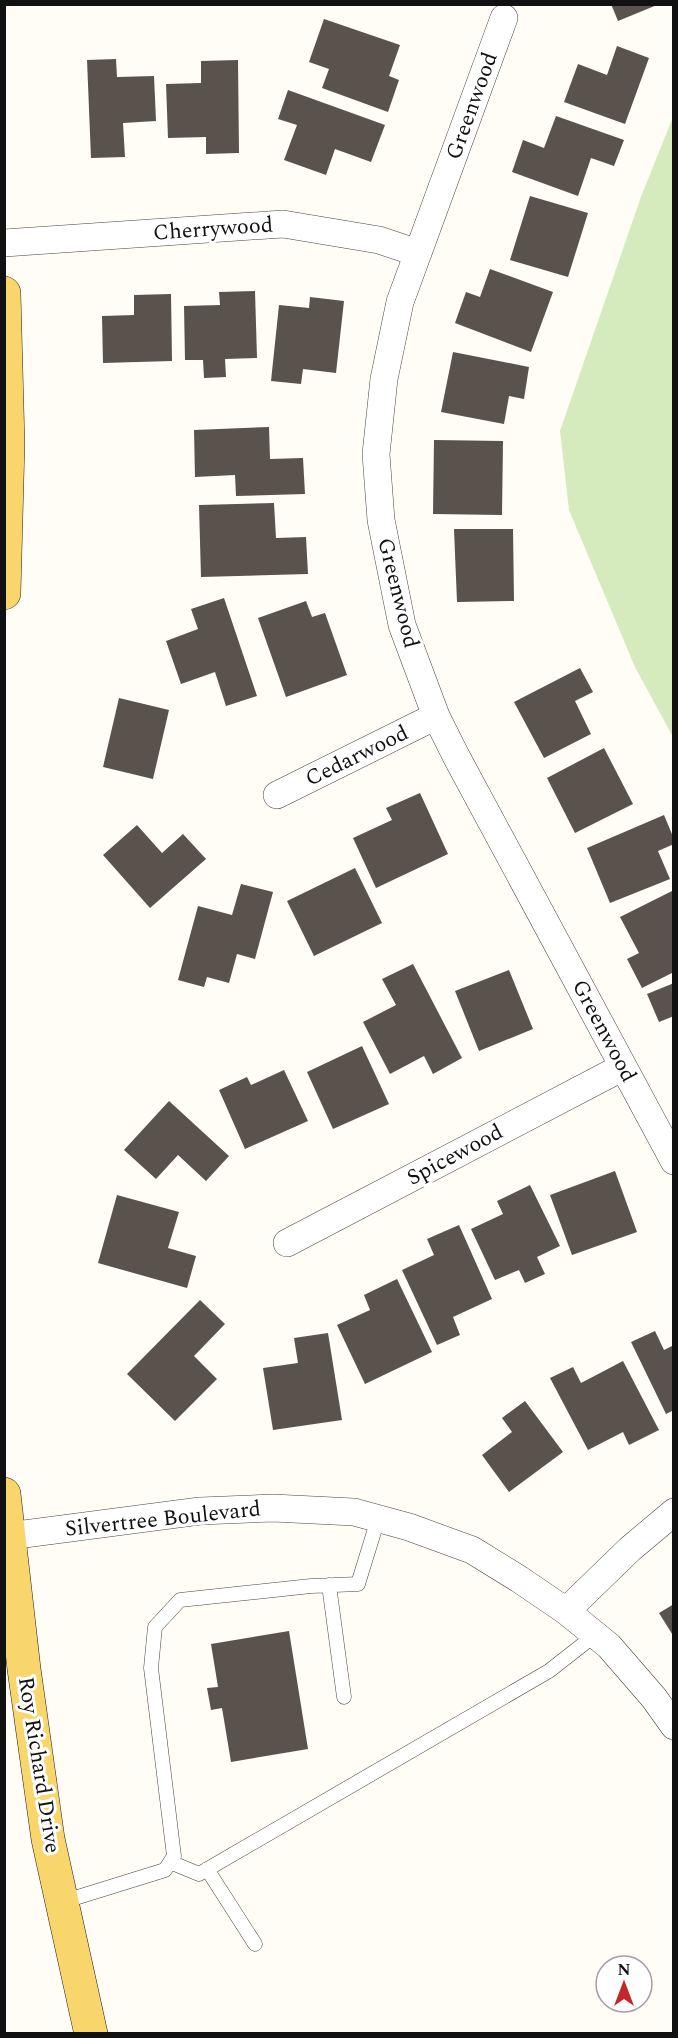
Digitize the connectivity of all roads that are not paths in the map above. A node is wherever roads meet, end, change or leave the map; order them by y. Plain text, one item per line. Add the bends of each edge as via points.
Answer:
1 (504, 18) dead end
2 (4, 243) edge
3 (418, 253) junction
4 (4, 293) edge
5 (7, 444) edge
6 (4, 592) edge
7 (436, 716) junction
8 (277, 795) dead end
9 (623, 1067) junction
10 (674, 1161) edge
11 (287, 1244) dead end
12 (4, 1494) edge
13 (674, 1512) edge
14 (378, 1519) junction
15 (9, 1536) junction
16 (329, 1585) junction
17 (566, 1611) junction
18 (595, 1635) junction
19 (344, 1696) dead end
20 (674, 1726) edge
21 (170, 1862) junction
22 (207, 1869) junction
23 (62, 1902) junction
24 (255, 1944) dead end
25 (92, 2034) edge

1 - 3 street, Greenwood
2 - 3 street, Cherrywood via 283,224 379,240
3 - 7 street, Greenwood via 400,302 384,379 376,454 381,520 402,625
4 - 5 main road
5 - 6 main road
7 - 8 street, Cedarwood
7 - 9 street, Greenwood
9 - 10 street, Greenwood
9 - 11 street, Spicewood
12 - 15 main road, Roy Richard Drive
13 - 17 street
14 - 15 street, Silvertree Boulevard via 354,1512 273,1508 200,1511
14 - 16 lane via 358,1584
14 - 17 street, Silvertree Boulevard via 472,1550
15 - 23 main road, Roy Richard Drive via 48,1839
16 - 19 lane
16 - 21 lane via 180,1600 155,1627 151,1668 174,1856
17 - 18 street, Silvertree Boulevard
18 - 20 street, Silvertree Boulevard via 609,1646
18 - 22 lane via 549,1671
21 - 22 lane via 199,1874
21 - 23 lane via 165,1870
22 - 24 lane
23 - 25 main road, Roy Richard Drive

